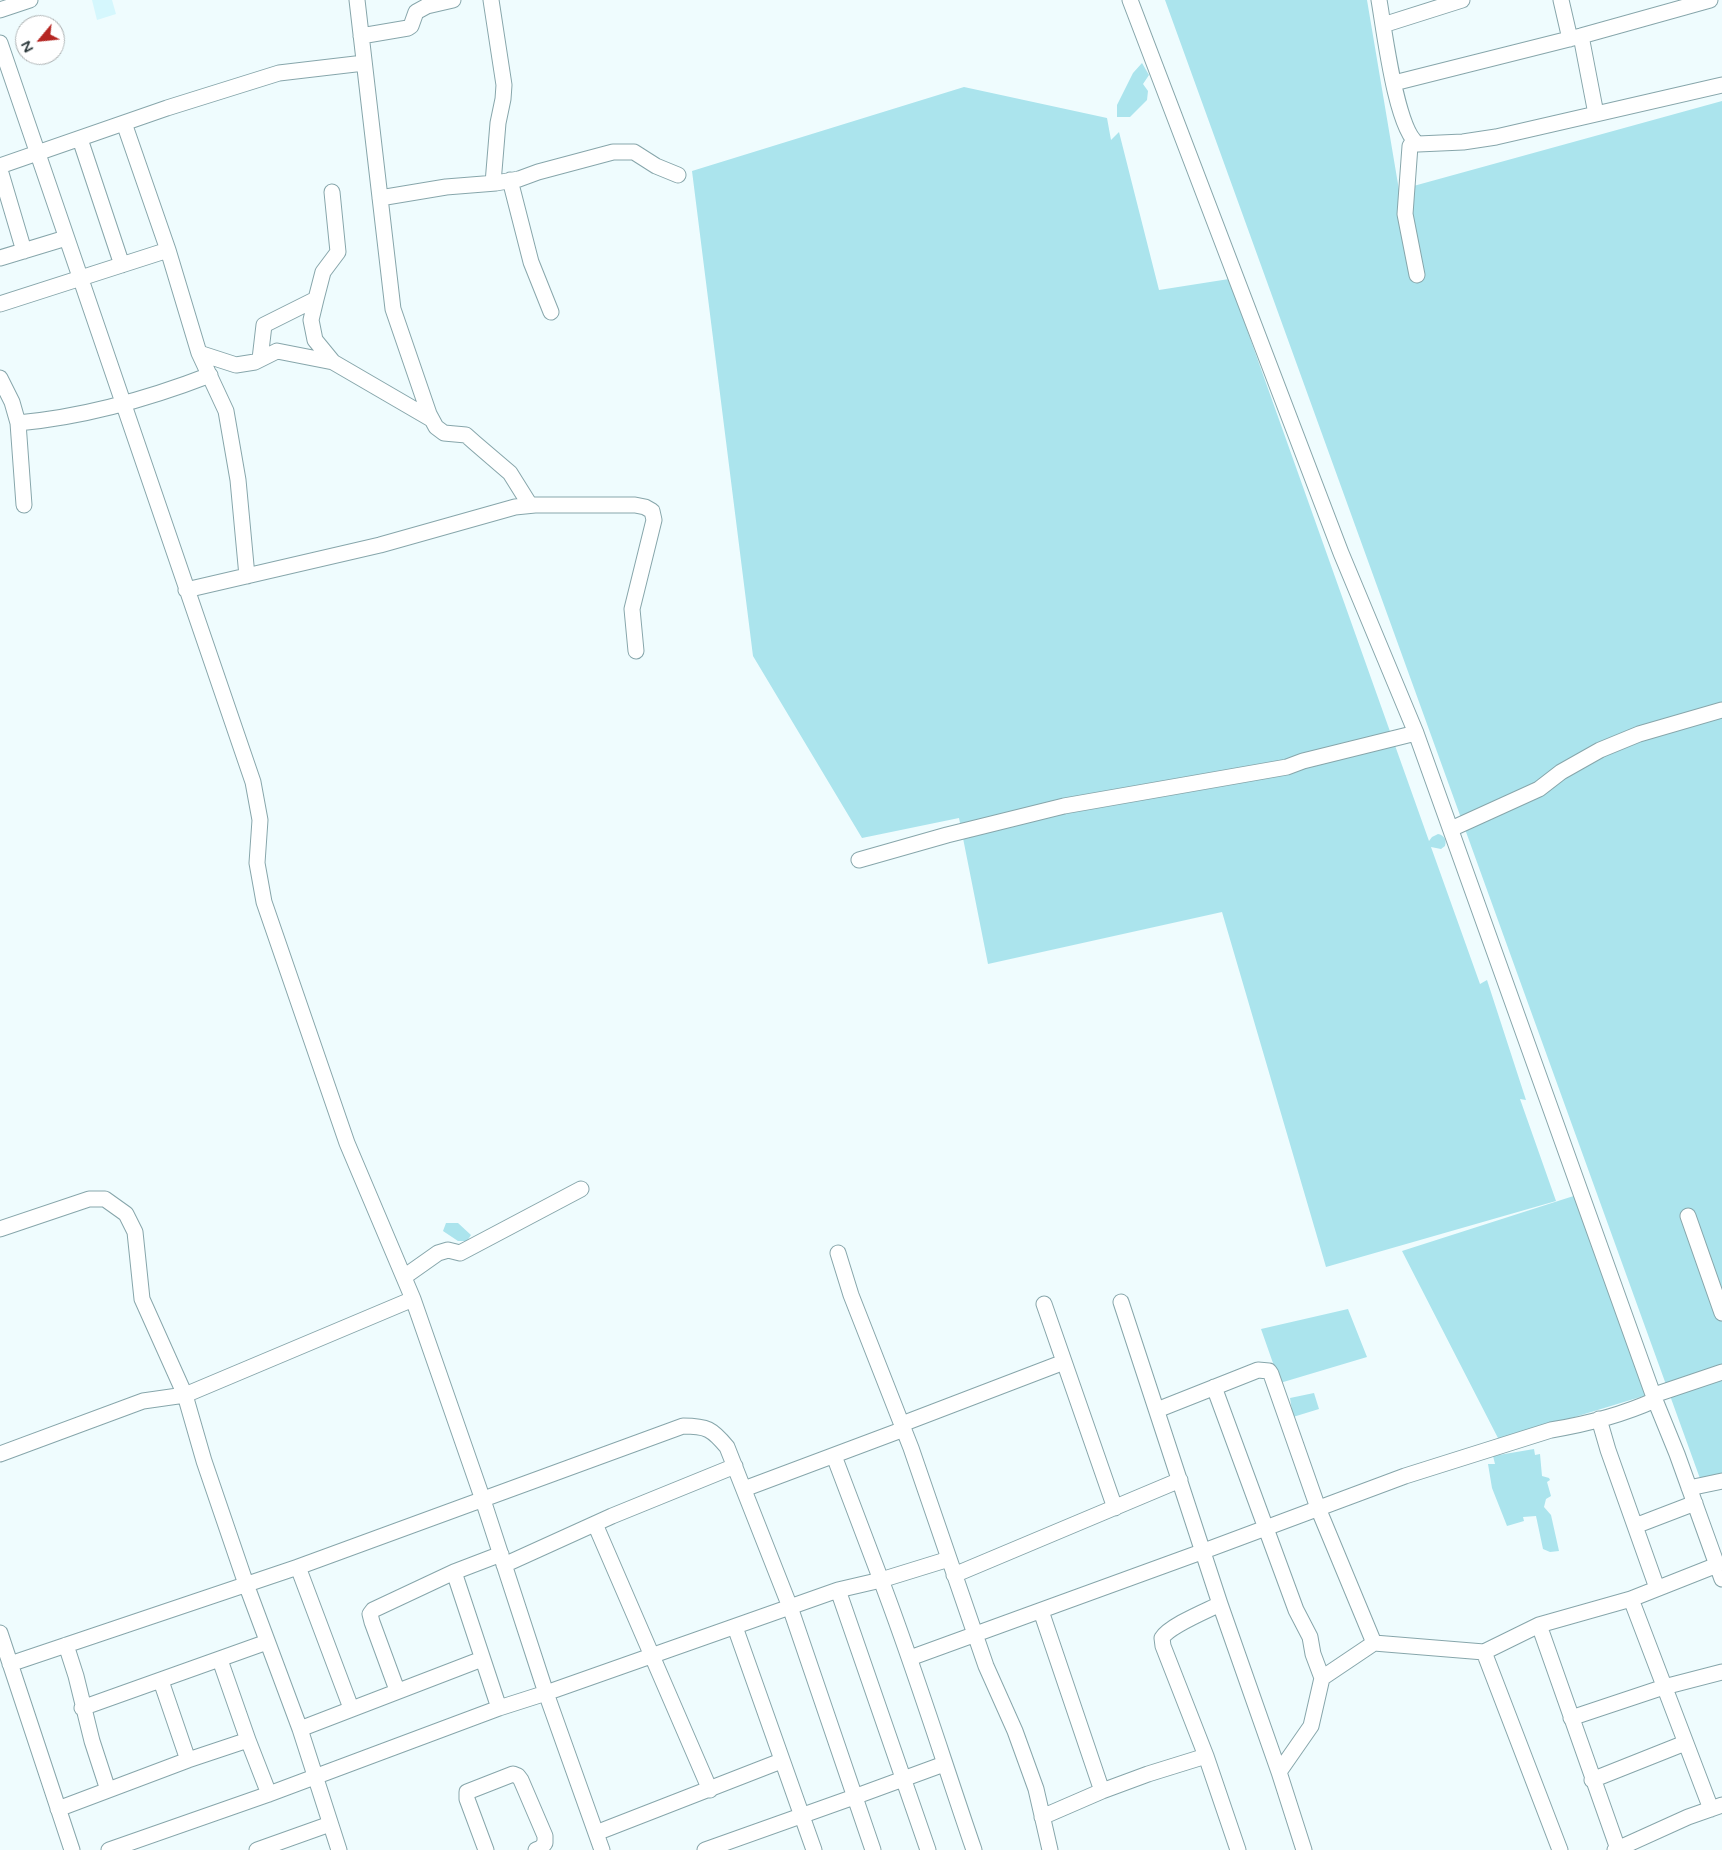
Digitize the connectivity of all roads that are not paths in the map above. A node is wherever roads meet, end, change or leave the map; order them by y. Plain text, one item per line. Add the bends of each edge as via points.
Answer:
1 (30, 0) edge
2 (357, 0) edge
3 (453, 0) edge
4 (491, 0) edge
5 (1130, 0) edge
6 (1379, 0) edge
7 (1462, 0) edge
8 (1561, 0) edge
9 (1710, 0) edge
10 (0, 10) edge
11 (1384, 25) junction
12 (361, 36) junction
13 (1576, 38) junction
14 (0, 43) edge
15 (364, 63) junction
16 (1394, 83) junction
17 (1722, 85) edge
18 (1596, 114) junction
19 (124, 123) junction
20 (80, 139) junction
21 (1414, 141) junction
22 (37, 152) junction
23 (0, 166) edge
24 (0, 170) edge
25 (678, 175) dead end
26 (510, 180) junction
27 (494, 183) junction
28 (332, 192) dead end
29 (380, 198) junction
30 (7, 219) edge
31 (66, 238) junction
32 (168, 250) junction
33 (24, 251) junction
34 (0, 258) edge
35 (122, 265) junction
36 (1417, 275) dead end
37 (80, 279) junction
38 (316, 299) junction
39 (0, 304) edge
40 (551, 312) dead end
41 (199, 353) junction
42 (260, 359) junction
43 (334, 362) junction
44 (210, 375) junction
45 (0, 378) edge
46 (123, 405) junction
47 (431, 419) junction
48 (18, 423) junction
49 (24, 505) dead end
50 (530, 505) junction
51 (247, 576) junction
52 (186, 590) junction
53 (636, 651) dead end
54 (1722, 710) edge
55 (1416, 733) junction
56 (1452, 829) junction
57 (859, 860) dead end
58 (581, 1189) dead end
59 (1688, 1216) dead end
60 (0, 1229) edge
61 (838, 1253) dead end
62 (404, 1278) junction
63 (413, 1299) junction
64 (1121, 1302) dead end
65 (1044, 1304) dead end
66 (1722, 1313) edge
67 (1064, 1362) junction
68 (1722, 1372) edge
69 (1214, 1387) junction
70 (185, 1395) junction
71 (1654, 1397) junction
72 (1157, 1410) junction
73 (1599, 1419) junction
74 (903, 1427) junction
75 (0, 1454) edge
76 (834, 1456) junction
77 (735, 1466) junction
78 (1180, 1480) junction
79 (1722, 1481) edge
80 (1689, 1488) junction
81 (744, 1489) junction
82 (483, 1500) junction
83 (1695, 1503) junction
84 (1115, 1508) junction
85 (1318, 1508) junction
86 (595, 1524) junction
87 (1635, 1526) junction
88 (1265, 1528) junction
89 (1204, 1551) junction
90 (949, 1559) junction
91 (502, 1560) junction
92 (1717, 1564) junction
93 (298, 1567) junction
94 (454, 1572) junction
95 (954, 1575) junction
96 (1722, 1579) edge
97 (881, 1580) junction
98 (246, 1584) junction
99 (1657, 1588) junction
100 (838, 1590) junction
101 (1631, 1599) junction
102 (1220, 1604) junction
103 (790, 1607) junction
104 (1041, 1610) junction
105 (1539, 1625) junction
106 (735, 1627) junction
107 (0, 1633) edge
108 (975, 1635) junction
109 (267, 1642) junction
110 (1374, 1643) junction
111 (66, 1645) junction
112 (1484, 1652) junction
113 (652, 1656) junction
114 (910, 1658) junction
115 (482, 1659) junction
116 (220, 1660) junction
117 (10, 1664) junction
118 (1722, 1672) edge
119 (1322, 1678) junction
120 (161, 1681) junction
121 (1664, 1687) junction
122 (397, 1690) junction
123 (546, 1694) junction
124 (82, 1708) junction
125 (351, 1708) junction
126 (499, 1708) junction
127 (1571, 1718) junction
128 (300, 1728) junction
129 (248, 1740) junction
130 (1685, 1743) junction
131 (1206, 1756) junction
132 (188, 1760) junction
133 (781, 1761) junction
134 (944, 1764) junction
135 (1279, 1772) junction
136 (314, 1776) junction
137 (903, 1779) junction
138 (1592, 1780) junction
139 (108, 1790) junction
140 (710, 1790) junction
141 (1102, 1791) junction
142 (268, 1794) junction
143 (854, 1797) junction
144 (1717, 1807) edge
145 (58, 1809) junction
146 (801, 1816) junction
147 (1042, 1817) junction
148 (330, 1824) junction
149 (596, 1833) junction
150 (280, 1846) edge
151 (128, 1847) edge
152 (1617, 1849) edge
153 (72, 1850) edge
154 (109, 1850) edge
155 (257, 1850) edge
156 (339, 1850) edge
157 (486, 1850) edge
158 (536, 1850) edge
159 (602, 1850) edge
160 (704, 1850) edge
161 (814, 1850) edge
162 (873, 1850) edge
163 (928, 1850) edge
164 (974, 1850) edge
165 (1050, 1850) edge
166 (1238, 1850) edge
167 (1304, 1850) edge
168 (1560, 1850) edge

1 - 10 street
2 - 12 street
3 - 12 street via 416,12 408,28
4 - 27 street via 504,85
5 - 55 street via 1341,553
6 - 11 street
7 - 11 street
8 - 13 street
9 - 13 street
11 - 16 street
12 - 15 street
13 - 16 street
13 - 18 street
14 - 22 street
15 - 19 street via 279,74
15 - 29 street
16 - 21 street via 1406,126
17 - 18 street
18 - 21 street via 1463,142 1424,145
19 - 20 street
19 - 32 street
20 - 22 street
20 - 35 street
21 - 36 street via 1410,146 1405,214
22 - 23 street
22 - 31 street
24 - 30 street
25 - 26 street via 634,152 624,151
26 - 27 street
26 - 40 street via 531,262
27 - 29 street
28 - 38 street via 338,252 324,272
29 - 47 street via 393,309
30 - 33 street
31 - 33 street
31 - 37 street
32 - 35 street
32 - 41 street
33 - 34 street
35 - 37 street
37 - 39 street
37 - 46 street
38 - 42 street via 264,325
38 - 43 street via 311,320 315,340
41 - 42 street via 236,364
41 - 44 street
42 - 43 street via 277,351
43 - 47 street
44 - 46 street
44 - 51 street via 231,431
45 - 48 street
46 - 48 street via 48,421
46 - 52 street
47 - 50 street via 444,433 466,436 475,442 510,473
48 - 49 street
50 - 51 street
50 - 53 street via 636,505 652,511 654,520 632,609
51 - 52 street
52 - 62 street via 253,782 260,820 257,863 264,902 347,1143
54 - 56 street via 1639,734 1600,750 1539,789
55 - 56 street
55 - 57 street via 1287,766 1064,806
56 - 71 street
58 - 62 street via 460,1253 448,1250 438,1253
59 - 66 street
60 - 70 street via 89,1200 105,1199 126,1214 135,1232 142,1299
61 - 74 street via 851,1295
62 - 63 street
63 - 70 street
63 - 82 street
64 - 72 street
65 - 67 street
67 - 74 street
67 - 84 street
68 - 71 street
69 - 72 street
69 - 85 street via 1258,1370 1264,1369 1271,1374
69 - 88 street
70 - 75 street via 143,1401
70 - 98 street
71 - 73 street via 1631,1410
71 - 80 street
72 - 78 street
73 - 85 street via 1458,1458
73 - 87 street
74 - 76 street
74 - 90 street
76 - 81 street
76 - 97 street
77 - 81 street
77 - 82 street via 727,1447 716,1433 701,1426 683,1426
77 - 86 street
78 - 84 street
78 - 89 street
79 - 80 street
80 - 83 street
81 - 103 street
82 - 91 street
82 - 93 street
83 - 87 street
83 - 92 street
84 - 95 street
85 - 88 street
85 - 110 street
86 - 91 street
86 - 113 street
87 - 99 street
88 - 89 street
88 - 119 street via 1296,1610 1310,1637
89 - 102 street
89 - 104 street
90 - 95 street
90 - 97 street
91 - 94 street
91 - 123 street
92 - 96 street
92 - 99 street
93 - 98 street
93 - 125 street
94 - 115 street
94 - 122 street via 379,1606 370,1614
95 - 108 street
97 - 100 street
97 - 114 street
98 - 109 street
98 - 111 street
99 - 101 street
100 - 103 street
100 - 137 street
101 - 105 street
101 - 121 street
102 - 131 street via 1165,1633 1162,1638
102 - 135 street
103 - 106 street
103 - 143 street
104 - 108 street
104 - 141 street
105 - 112 street
105 - 127 street
106 - 113 street
106 - 133 street
107 - 117 street
108 - 114 street
108 - 147 street via 1015,1731 1036,1789
109 - 116 street
109 - 128 street
110 - 112 street
110 - 119 street
111 - 117 street
111 - 124 street
112 - 168 street
113 - 123 street
113 - 140 street
114 - 134 street
115 - 122 street
115 - 126 street
116 - 120 street
116 - 129 street
117 - 145 street
118 - 121 street
119 - 135 street via 1310,1726
120 - 124 street
120 - 132 street
121 - 127 street
121 - 130 street
122 - 125 street
123 - 126 street
123 - 149 street
124 - 139 street
125 - 128 street
126 - 136 street
127 - 138 street
128 - 136 street
129 - 132 street
129 - 142 street
130 - 138 street
130 - 144 street
131 - 141 street
131 - 166 street
132 - 139 street
133 - 140 street
133 - 146 street
134 - 137 street
134 - 164 street
135 - 167 street
136 - 142 street
136 - 148 street
137 - 143 street
137 - 163 street
138 - 152 street
139 - 145 street
140 - 149 street
141 - 147 street
142 - 151 street
143 - 146 street
143 - 162 street
144 - 152 street
145 - 153 street
146 - 160 street
146 - 161 street
147 - 165 street
148 - 150 street
148 - 156 street
149 - 159 street
150 - 155 street
151 - 154 street
157 - 158 street via 467,1792 513,1774 521,1780 545,1836 545,1843

